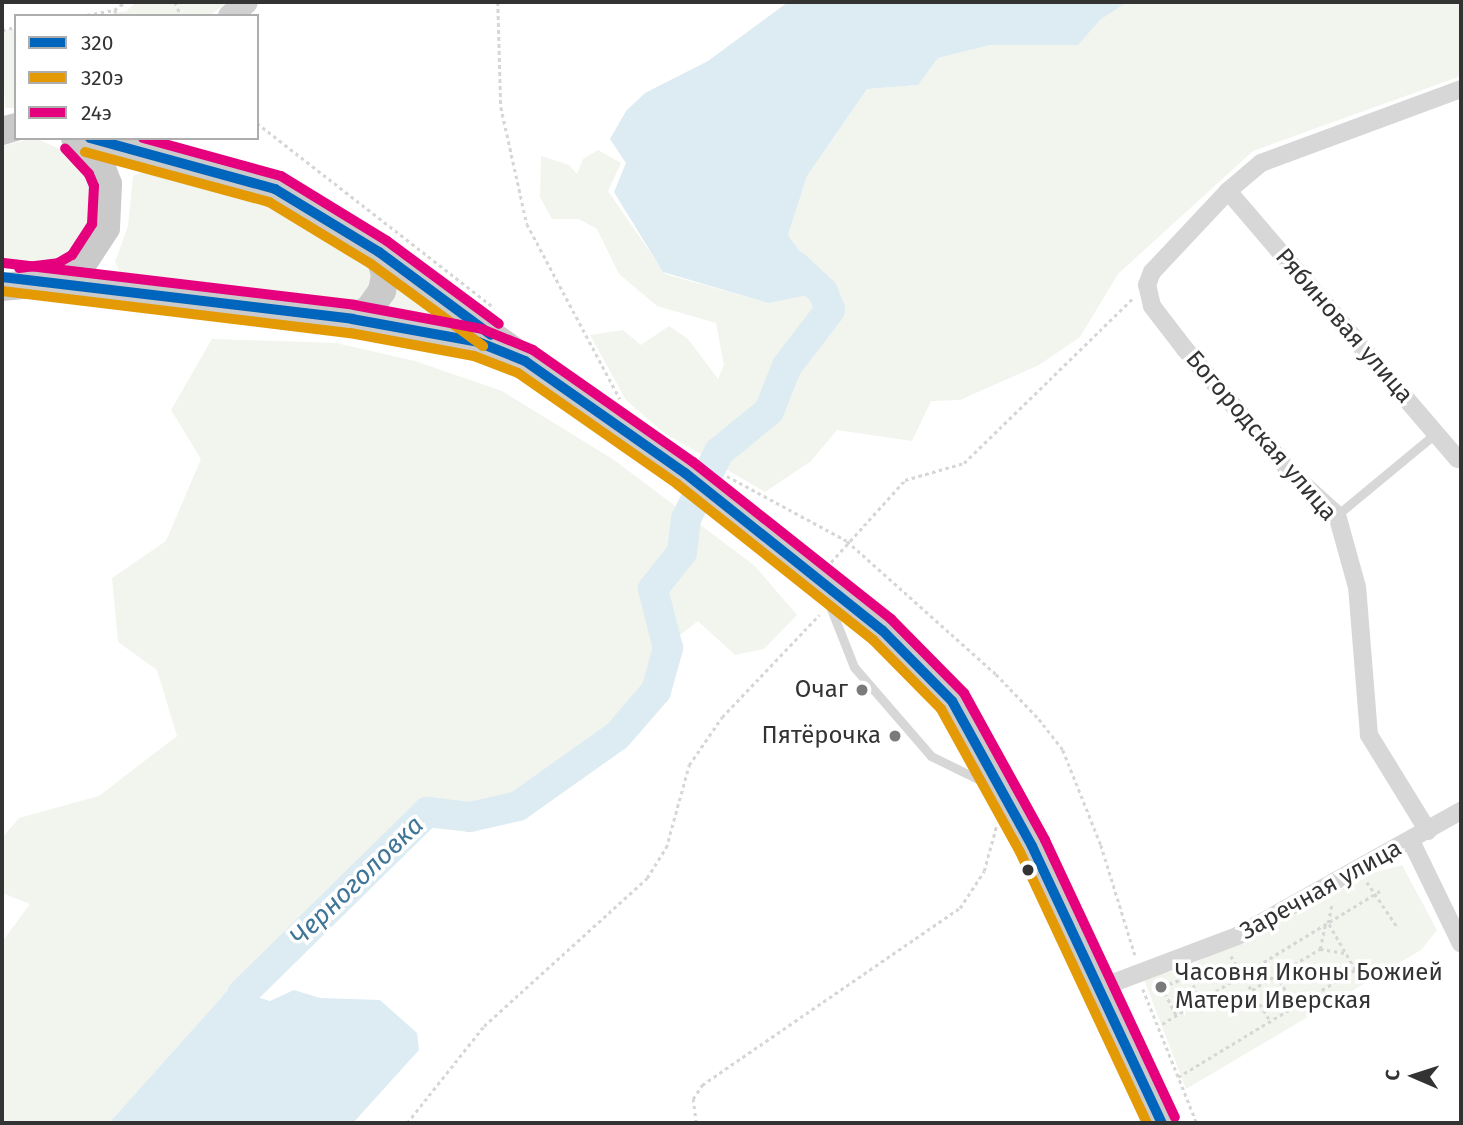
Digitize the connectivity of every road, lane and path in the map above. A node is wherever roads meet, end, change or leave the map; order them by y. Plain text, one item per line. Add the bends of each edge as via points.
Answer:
1 (125, 2) edge
2 (246, 2) edge
3 (498, 2) edge
4 (114, 9) junction
5 (90, 14) edge
6 (120, 14) edge
7 (231, 14) edge
8 (1461, 90) edge
9 (77, 140) edge
10 (104, 140) edge
11 (108, 184) junction
12 (1228, 191) junction
13 (379, 252) junction
14 (17, 282) edge
15 (1147, 285) junction
16 (352, 319) junction
17 (525, 361) junction
18 (623, 405) dead end
19 (1436, 433) junction
20 (1461, 457) edge
21 (1336, 515) junction
22 (819, 578) junction
23 (830, 605) junction
24 (1006, 793) junction
25 (1461, 811) edge
26 (1428, 831) junction
27 (1411, 841) junction
28 (1359, 870) junction
29 (1336, 883) junction
30 (1383, 889) dead end
31 (1375, 894) junction
32 (1326, 924) junction
33 (1398, 928) dead end
34 (1223, 942) junction
35 (1461, 944) edge
36 (1320, 949) junction
37 (1346, 953) junction
38 (1182, 957) junction
39 (1242, 975) junction
40 (1276, 975) junction
41 (1190, 976) junction
42 (1168, 985) junction
43 (1097, 989) junction
44 (1155, 990) junction
45 (1252, 990) junction
46 (1165, 993) junction
47 (1144, 995) dead end
48 (1199, 1002) junction
49 (1294, 1004) junction
50 (1177, 1015) junction
51 (1269, 1019) junction
52 (1161, 1025) dead end
53 (1178, 1077) dead end
54 (407, 1123) edge
55 (696, 1123) edge
56 (1162, 1123) edge

1 - 4 path
2 - 7 street
3 - 18 path via 501,107 527,224
4 - 5 path
4 - 6 path
8 - 12 street via 1261,163
9 - 11 main road via 101,166
10 - 11 street
10 - 13 main road via 275,188
11 - 14 main road via 110,207 97,248 73,271
12 - 15 street via 1152,272
12 - 19 street, Рябиновая улица
13 - 16 main road via 385,275 382,291 370,308
13 - 17 main road
14 - 16 main road
15 - 21 street, Богородская улица via 1152,306 1185,349 1292,474
15 - 22 path via 964,463 905,480
16 - 17 main road via 428,330
17 - 22 main road via 685,473
19 - 20 street, Рябиновая улица via 1458,459
19 - 21 lane
21 - 26 street, Богородская улица via 1357,587 1369,735
22 - 23 lane
22 - 24 main road via 881,630 953,701
23 - 24 lane via 854,667 931,756
23 - 54 path via 722,717 689,765 666,848 647,878 484,1026
24 - 43 main road
24 - 55 path via 984,871 960,908 702,1085 693,1099
25 - 26 street, Заречная улица
26 - 27 street, Заречная улица
27 - 28 street, Заречная улица
27 - 35 street
28 - 29 street, Заречная улица
28 - 31 path
29 - 32 path
29 - 34 street, Заречная улица
30 - 31 path
31 - 32 path
31 - 33 path
32 - 36 path
32 - 37 path
32 - 39 path
34 - 38 street, Заречная улица
34 - 39 path
36 - 37 path
36 - 40 path
37 - 49 path via 1356,970 1304,1004
38 - 41 path
38 - 43 street, Заречная улица
39 - 45 path
39 - 48 path
40 - 45 path
40 - 49 path
41 - 42 path
41 - 48 path
42 - 44 path via 1165,978 1152,985
42 - 46 path via 1171,990
43 - 56 main road
44 - 46 path via 1158,996
44 - 47 path
45 - 51 path
46 - 50 path
48 - 50 path
49 - 51 path
50 - 52 path
51 - 53 path

